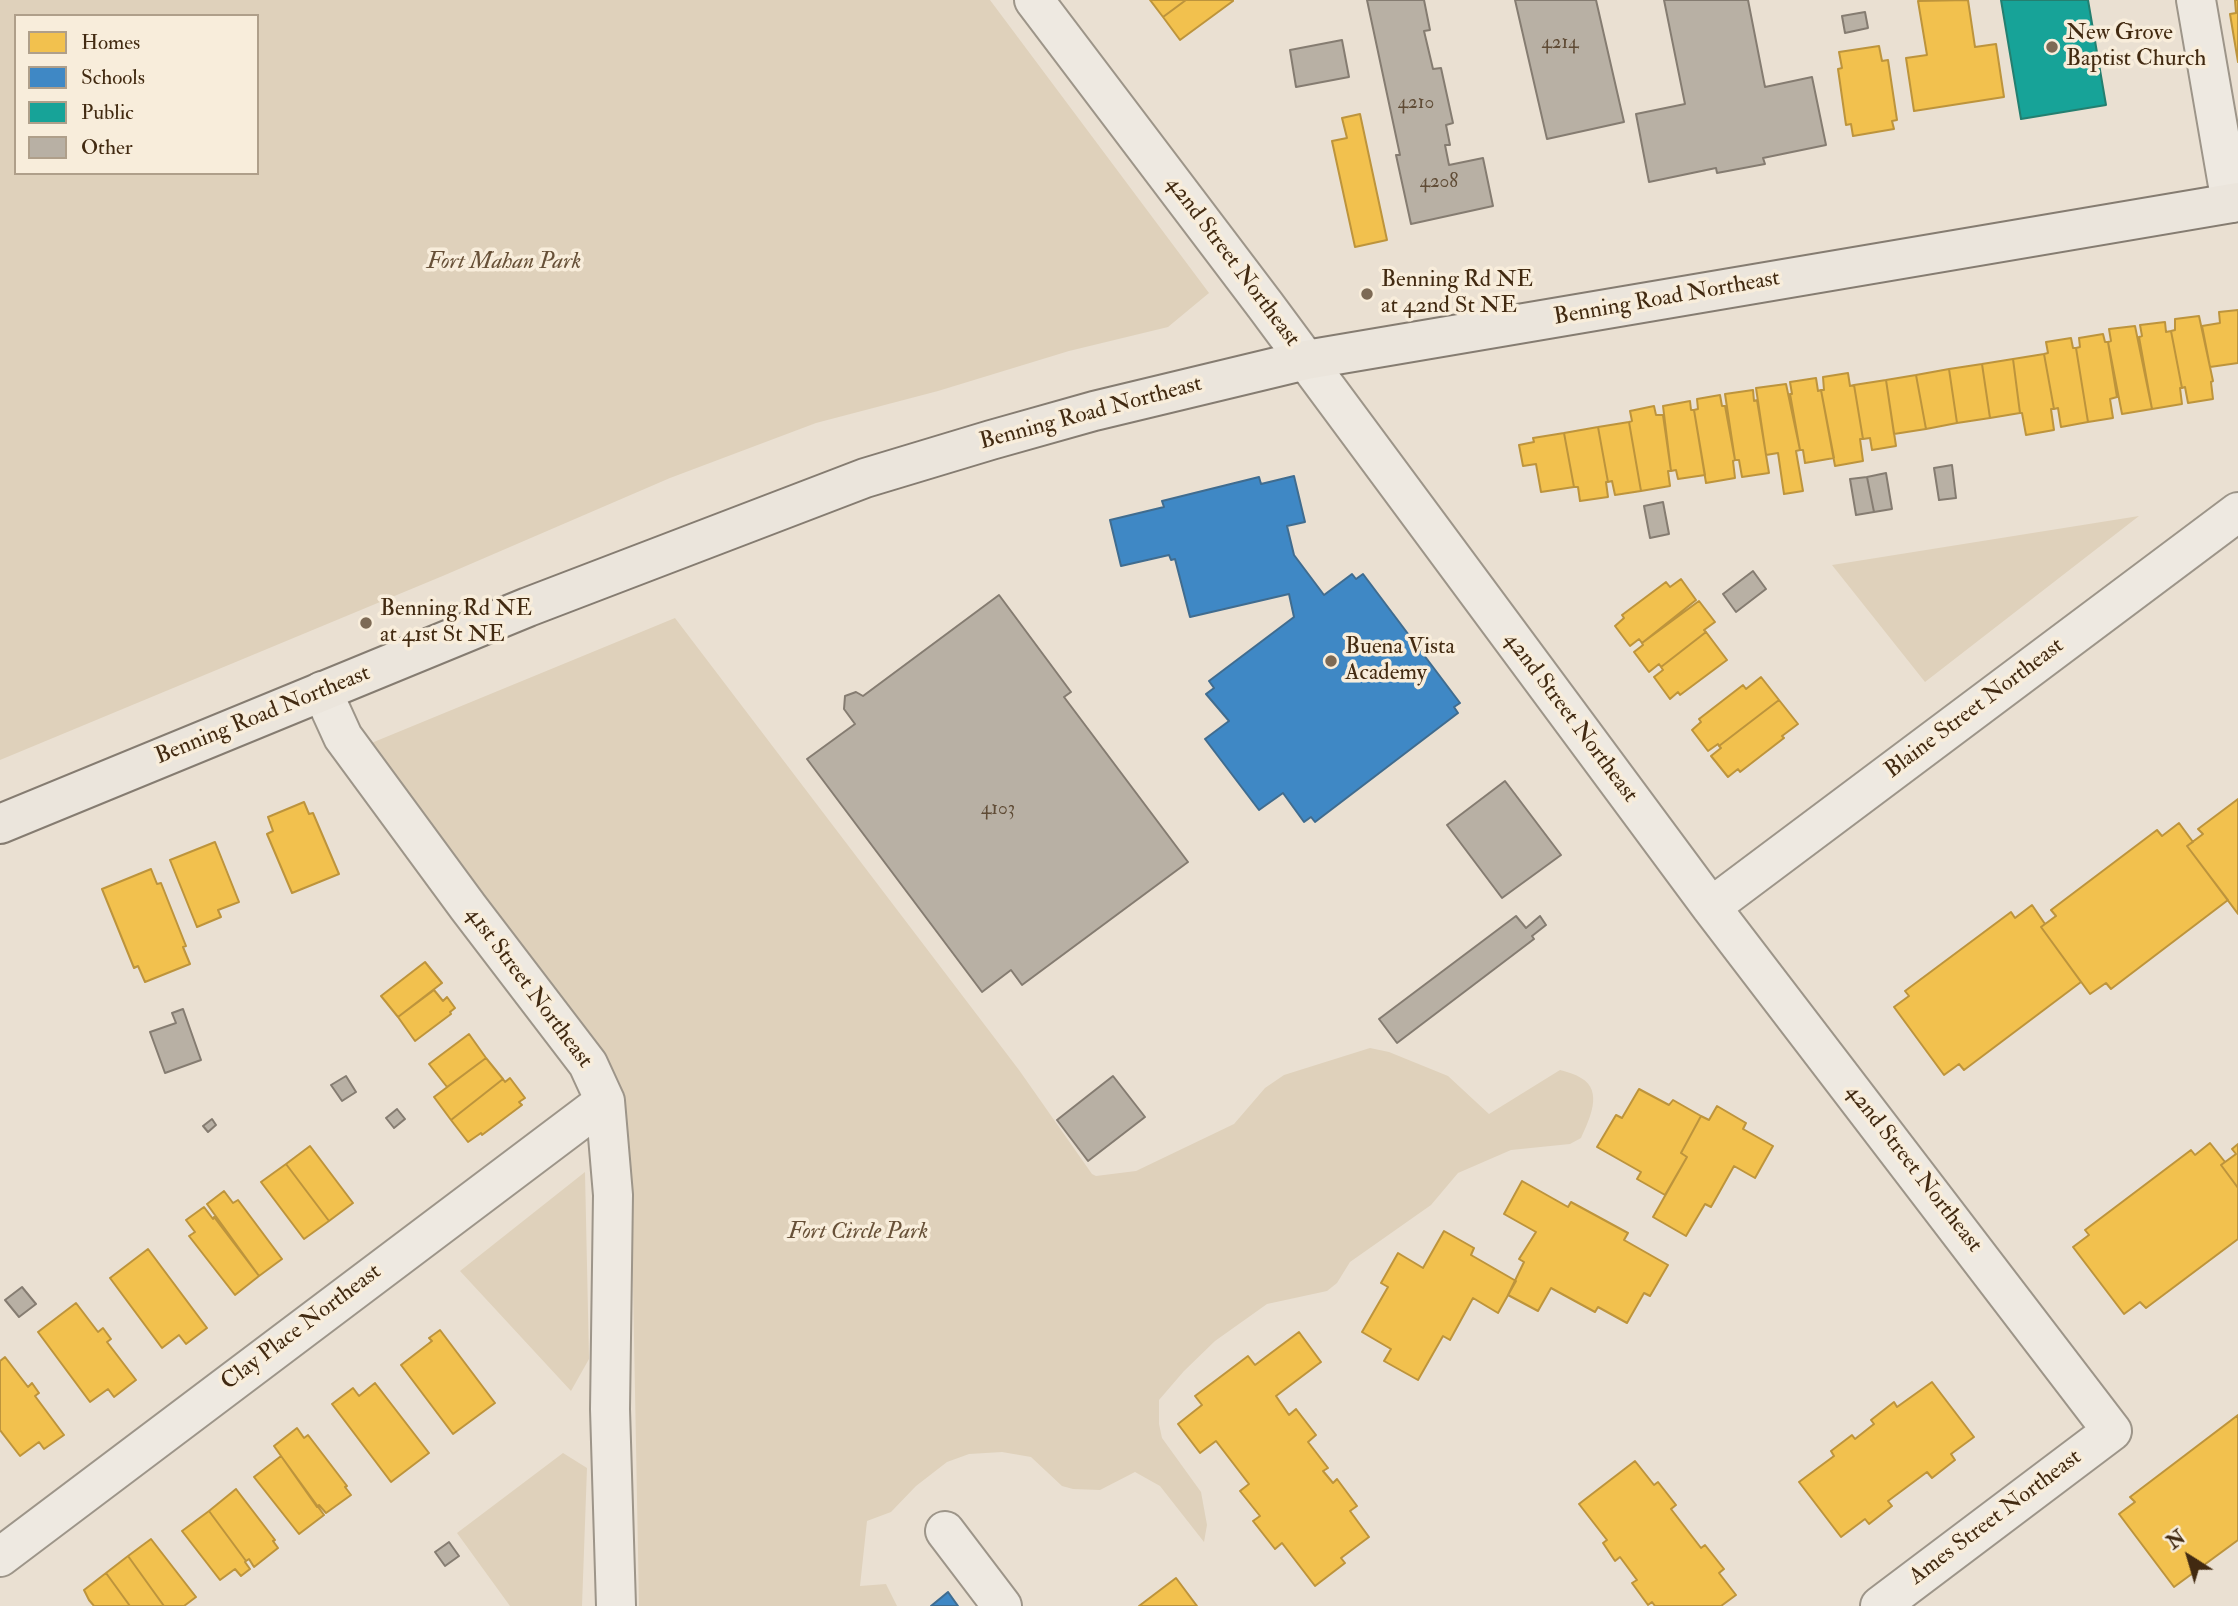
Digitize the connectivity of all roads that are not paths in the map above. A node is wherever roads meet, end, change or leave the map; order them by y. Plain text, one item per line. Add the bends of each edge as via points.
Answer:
1 (1034, 0) edge
2 (2196, 0) edge
3 (2234, 203) edge
4 (1306, 360) junction
5 (2238, 512) edge
6 (322, 691) junction
7 (0, 824) edge
8 (1712, 907) junction
9 (605, 1101) junction
10 (2112, 1431) joint
11 (945, 1531) dead end
12 (0, 1557) edge
13 (616, 1606) edge
14 (1002, 1606) edge
15 (1880, 1606) edge

1 - 4 street, 42nd Street Northeast
2 - 3 street
3 - 4 main road, Benning Road Northeast
4 - 6 main road, Benning Road Northeast via 1094,411 865,478
4 - 8 street, 42nd Street Northeast
5 - 8 street, Blaine Street Northeast
6 - 7 main road, Benning Road Northeast
6 - 9 street, 41st Street Northeast via 343,737 588,1063
8 - 10 street, 42nd Street Northeast
9 - 12 street, Clay Place Northeast
9 - 13 street, 41st Street Northeast via 613,1195 610,1409
10 - 15 street, Ames Street Northeast
11 - 14 street

